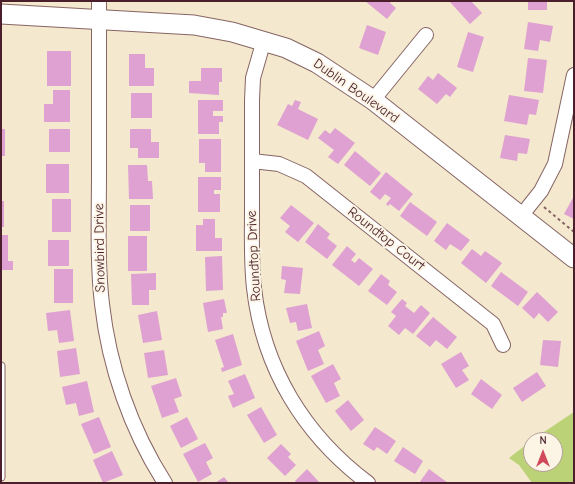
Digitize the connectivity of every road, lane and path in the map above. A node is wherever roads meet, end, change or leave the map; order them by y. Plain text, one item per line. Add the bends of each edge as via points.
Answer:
1 (99, 10) edge
2 (1, 14) edge
3 (426, 35) dead end
4 (264, 40) junction
5 (574, 75) edge
6 (373, 100) junction
7 (252, 161) junction
8 (534, 199) junction
9 (520, 216) junction
10 (574, 232) edge
11 (574, 258) edge
12 (504, 345) dead end
13 (1, 366) edge
14 (1, 477) edge
15 (165, 483) edge
16 (368, 483) edge

1 - 2 main road, Dublin Boulevard
1 - 4 main road, Dublin Boulevard via 222,29
1 - 15 street, Snowbird Drive via 99,260 105,324 126,404 148,454
3 - 6 street
4 - 6 main road, Dublin Boulevard via 317,63
4 - 7 street, Roundtop Drive via 252,83
5 - 8 street via 555,164 547,182
6 - 9 main road, Dublin Boulevard
7 - 12 street, Roundtop Court via 279,164 306,176 494,324
7 - 16 street, Roundtop Drive via 254,288 260,326 271,359 286,392 306,423 336,456
8 - 9 street
8 - 10 path
9 - 11 main road, Dublin Boulevard
13 - 14 lane

